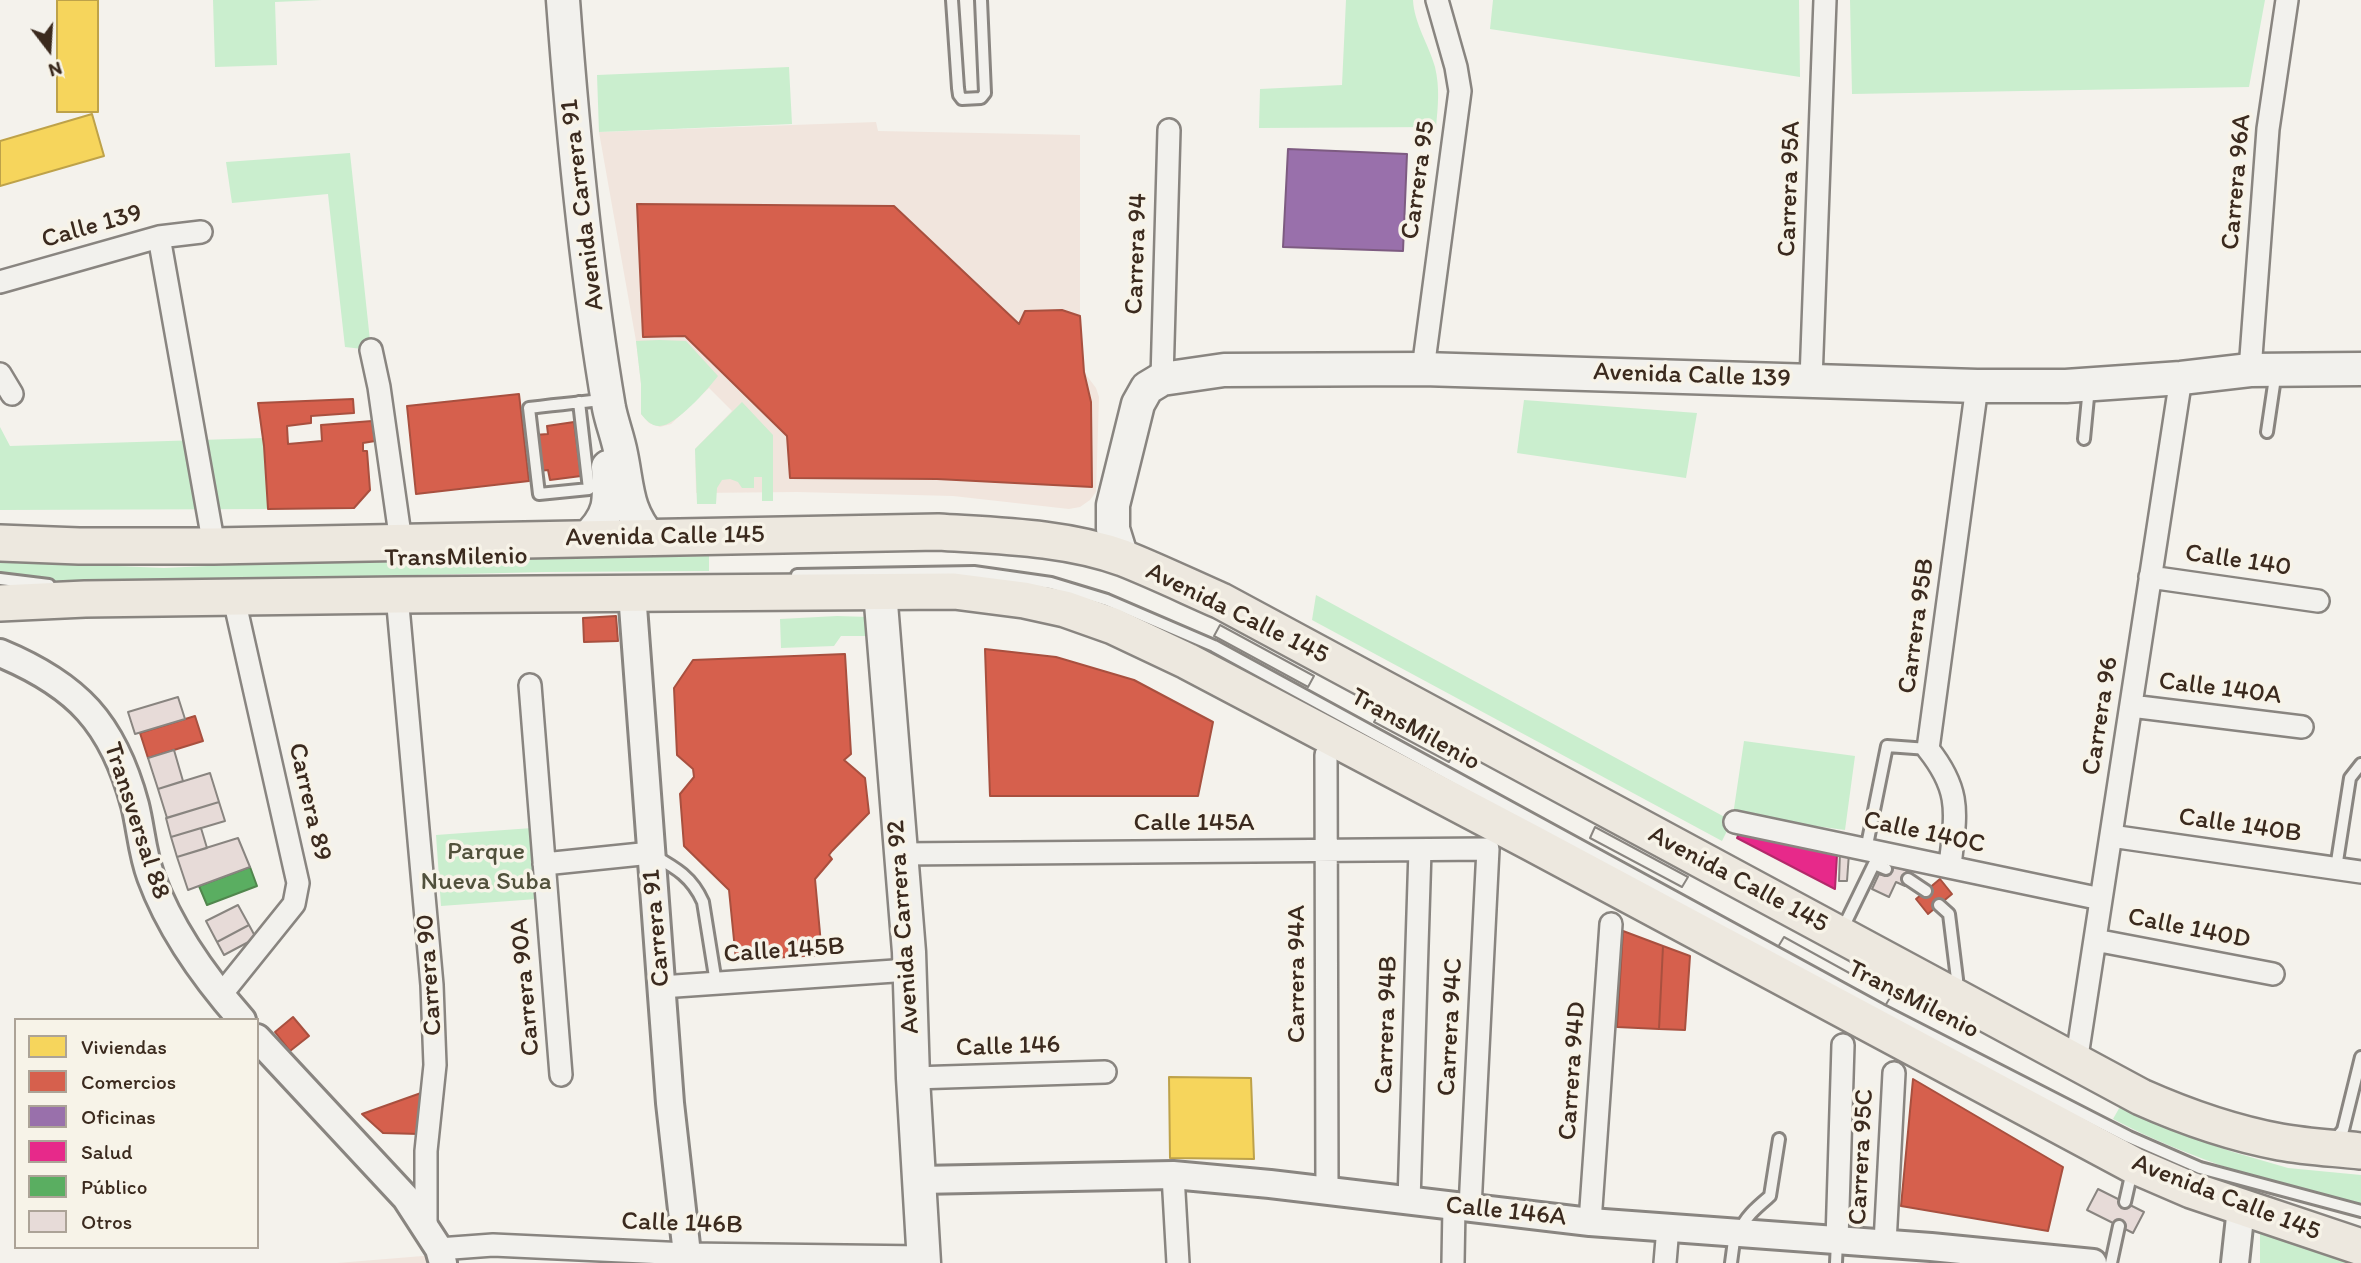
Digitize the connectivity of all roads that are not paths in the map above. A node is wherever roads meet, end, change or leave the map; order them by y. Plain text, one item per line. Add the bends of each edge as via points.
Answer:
1 (563, 0) edge
2 (952, 0) edge
3 (981, 0) edge
4 (1437, 0) edge
5 (1825, 0) edge
6 (2287, 0) edge
7 (1169, 130) dead end
8 (201, 232) dead end
9 (159, 237) junction
10 (0, 282) edge
11 (371, 350) dead end
12 (1423, 369) junction
13 (2263, 369) junction
14 (2361, 369) edge
15 (0, 374) edge
16 (2181, 378) junction
17 (1162, 379) junction
18 (1811, 380) junction
19 (2090, 385) junction
20 (1978, 386) junction
21 (12, 394) dead end
22 (599, 404) junction
23 (2267, 432) dead end
24 (2084, 439) dead end
25 (1113, 505) junction
26 (650, 538) junction
27 (586, 539) junction
28 (401, 542) junction
29 (0, 543) edge
30 (1072, 545) junction
31 (214, 546) junction
32 (1122, 558) junction
33 (788, 575) dead end
34 (2150, 577) junction
35 (0, 579) edge
36 (173, 586) dead end
37 (0, 591) edge
38 (73, 591) junction
39 (880, 591) junction
40 (632, 593) junction
41 (397, 595) junction
42 (234, 599) junction
43 (2318, 601) dead end
44 (0, 603) edge
45 (0, 653) edge
46 (530, 685) dead end
47 (2131, 706) junction
48 (2302, 727) dead end
49 (1928, 749) junction
50 (1326, 755) dead end
51 (2361, 764) edge
52 (1735, 822) dead end
53 (2111, 836) junction
54 (1488, 849) joint
55 (1325, 850) junction
56 (1420, 850) junction
57 (1866, 850) junction
58 (651, 853) junction
59 (900, 853) junction
60 (544, 864) junction
61 (1950, 867) junction
62 (2336, 868) junction
63 (1886, 869) dead end
64 (2361, 872) edge
65 (1909, 879) dead end
66 (1926, 891) dead end
67 (2101, 899) junction
68 (1939, 905) dead end
69 (1611, 924) dead end
70 (1839, 935) junction
71 (2095, 940) junction
72 (909, 970) junction
73 (2273, 974) dead end
74 (716, 983) junction
75 (662, 987) junction
76 (220, 996) junction
77 (1956, 998) junction
78 (240, 1018) edge
79 (259, 1040) edge
80 (1843, 1045) dead end
81 (2361, 1057) edge
82 (2076, 1063) junction
83 (1105, 1072) dead end
84 (1894, 1073) dead end
85 (561, 1075) dead end
86 (913, 1078) junction
87 (1779, 1139) dead end
88 (2345, 1149) edge
89 (2133, 1165) junction
90 (1173, 1175) junction
91 (919, 1180) junction
92 (1327, 1192) junction
93 (1409, 1201) junction
94 (2124, 1202) dead end
95 (1462, 1207) junction
96 (2241, 1208) junction
97 (2361, 1212) edge
98 (1590, 1222) junction
99 (2119, 1226) dead end
100 (1668, 1227) junction
101 (2361, 1232) edge
102 (1735, 1233) junction
103 (1885, 1244) junction
104 (436, 1247) edge
105 (2361, 1247) edge
106 (1837, 1252) edge
107 (688, 1258) edge
108 (924, 1260) edge
109 (2030, 1260) edge
110 (2059, 1261) edge
111 (1178, 1263) edge
112 (1453, 1263) edge
113 (1665, 1263) edge
114 (1731, 1263) edge
115 (2093, 1263) edge
116 (2111, 1263) edge
117 (2235, 1263) edge

1 - 22 main road, Avenida Carrera 91
2 - 3 lane via 962,99 981,98 985,93
4 - 12 street, Carrera 95 via 1460,91
5 - 18 street, Carrera 95A
6 - 13 street, Carrera 96A via 2268,129
7 - 17 street, Carrera 94
8 - 9 street, Calle 139
9 - 10 street, Calle 139
9 - 31 street
11 - 28 street
12 - 17 main road, Avenida Calle 139 via 1223,370
12 - 18 main road, Avenida Calle 139
13 - 14 main road, Avenida Calle 139
13 - 16 main road, Avenida Calle 139
13 - 23 lane
15 - 21 street
16 - 19 main road, Avenida Calle 139
16 - 34 street, Carrera 96
17 - 25 main road via 1147,388 1138,404
18 - 20 main road, Avenida Calle 139
19 - 20 main road, Avenida Calle 139
19 - 24 lane
20 - 49 street, Carrera 95B
22 - 22 lane via 529,408 539,494 589,489
22 - 26 main road, Avenida Carrera 91 via 621,453 630,505
22 - 27 main road, Avenida Carrera 91 via 609,504 605,519
25 - 30 main road
25 - 32 main road via 1113,530
26 - 27 main road, Avenida Calle 145
26 - 30 main road, Avenida Calle 145 via 938,532
27 - 28 main road, Avenida Calle 145
28 - 31 main road, Avenida Calle 145
29 - 31 main road, Avenida Calle 145
30 - 32 main road, Avenida Calle 145
32 - 70 main road, Avenida Calle 145 via 1232,607
33 - 97 lane, TransMilenio via 974,572 1051,583 1159,621 1214,646 1881,1010 2129,1137 2200,1168
34 - 43 street, Calle 140
34 - 47 street, Carrera 96
35 - 38 lane
36 - 38 lane
37 - 38 main road, Avenida Calle 145
38 - 42 main road, Avenida Calle 145
38 - 44 main road, Avenida Calle 145
39 - 40 main road, Avenida Calle 145
39 - 59 main road, Avenida Carrera 92
39 - 89 main road, Avenida Calle 145 via 989,594 1065,609 1112,626 1532,842
40 - 41 main road, Avenida Calle 145
40 - 58 street, Carrera 91
41 - 42 main road, Avenida Calle 145
41 - 104 street, Carrera 90 via 432,985 435,1065 426,1151
42 - 76 street, Carrera 89 via 298,883 294,904
45 - 76 street, Transversal 88 via 65,688 96,716 128,781 146,865 161,904
46 - 60 street, Carrera 90A
47 - 48 street, Calle 140A
47 - 53 street, Carrera 96
49 - 57 lane via 1887,746
49 - 61 street via 1951,786 1955,815
50 - 55 street, Carrera 94A
51 - 62 lane via 2350,778
52 - 57 street, Calle 140C
53 - 62 street, Calle 140B
53 - 67 street, Carrera 96
54 - 56 street, Calle 145A
54 - 95 street, Carrera 94C
55 - 56 street, Calle 145A
55 - 59 street, Calle 145A
55 - 92 street, Carrera 94A
56 - 93 street, Carrera 94B
57 - 61 street, Calle 140C
58 - 60 street
58 - 74 lane via 694,882 703,902
58 - 75 street, Carrera 91
59 - 72 main road, Avenida Carrera 92
60 - 85 street, Carrera 90A
61 - 67 street, Calle 140C
62 - 64 street, Calle 140B
63 - 70 lane via 1874,864
65 - 66 lane
67 - 71 street, Carrera 96
68 - 77 lane via 1949,914
69 - 98 street, Carrera 94D
70 - 77 main road, Avenida Calle 145
71 - 73 street, Calle 140D
71 - 82 street, Carrera 96
72 - 74 street, Calle 145B
72 - 86 main road, Avenida Carrera 92
74 - 75 street, Calle 145B
75 - 107 street, Carrera 91
76 - 78 street, Transversal 88
77 - 82 main road, Avenida Calle 145
79 - 104 street via 406,1198
80 - 106 street
81 - 88 lane via 2343,1130
82 - 88 main road, Avenida Calle 145 via 2141,1097 2214,1126 2281,1142
83 - 86 street, Calle 146
84 - 103 street, Carrera 95C
86 - 91 main road, Avenida Carrera 92
87 - 102 lane via 1770,1196
89 - 94 lane
89 - 96 main road, Avenida Calle 145
90 - 91 street, Calle 146A
90 - 92 street, Calle 146A
90 - 111 street
91 - 108 main road, Avenida Carrera 92
92 - 93 street, Calle 146A
93 - 95 street, Calle 146A
95 - 98 street, Calle 146A
95 - 112 street, Carrera 94C
96 - 101 main road
96 - 105 main road, Avenida Calle 145
96 - 117 street
98 - 100 street, Calle 146A
99 - 116 lane
100 - 102 street, Calle 146A
100 - 113 street
102 - 106 street, Calle 146A via 1786,1232
102 - 114 lane
103 - 106 street, Calle 146A
103 - 109 street, Calle 146A
104 - 107 street, Calle 146B via 493,1245
107 - 108 street, Calle 146B
109 - 110 street, Calle 146A
110 - 115 street, Calle 146A

